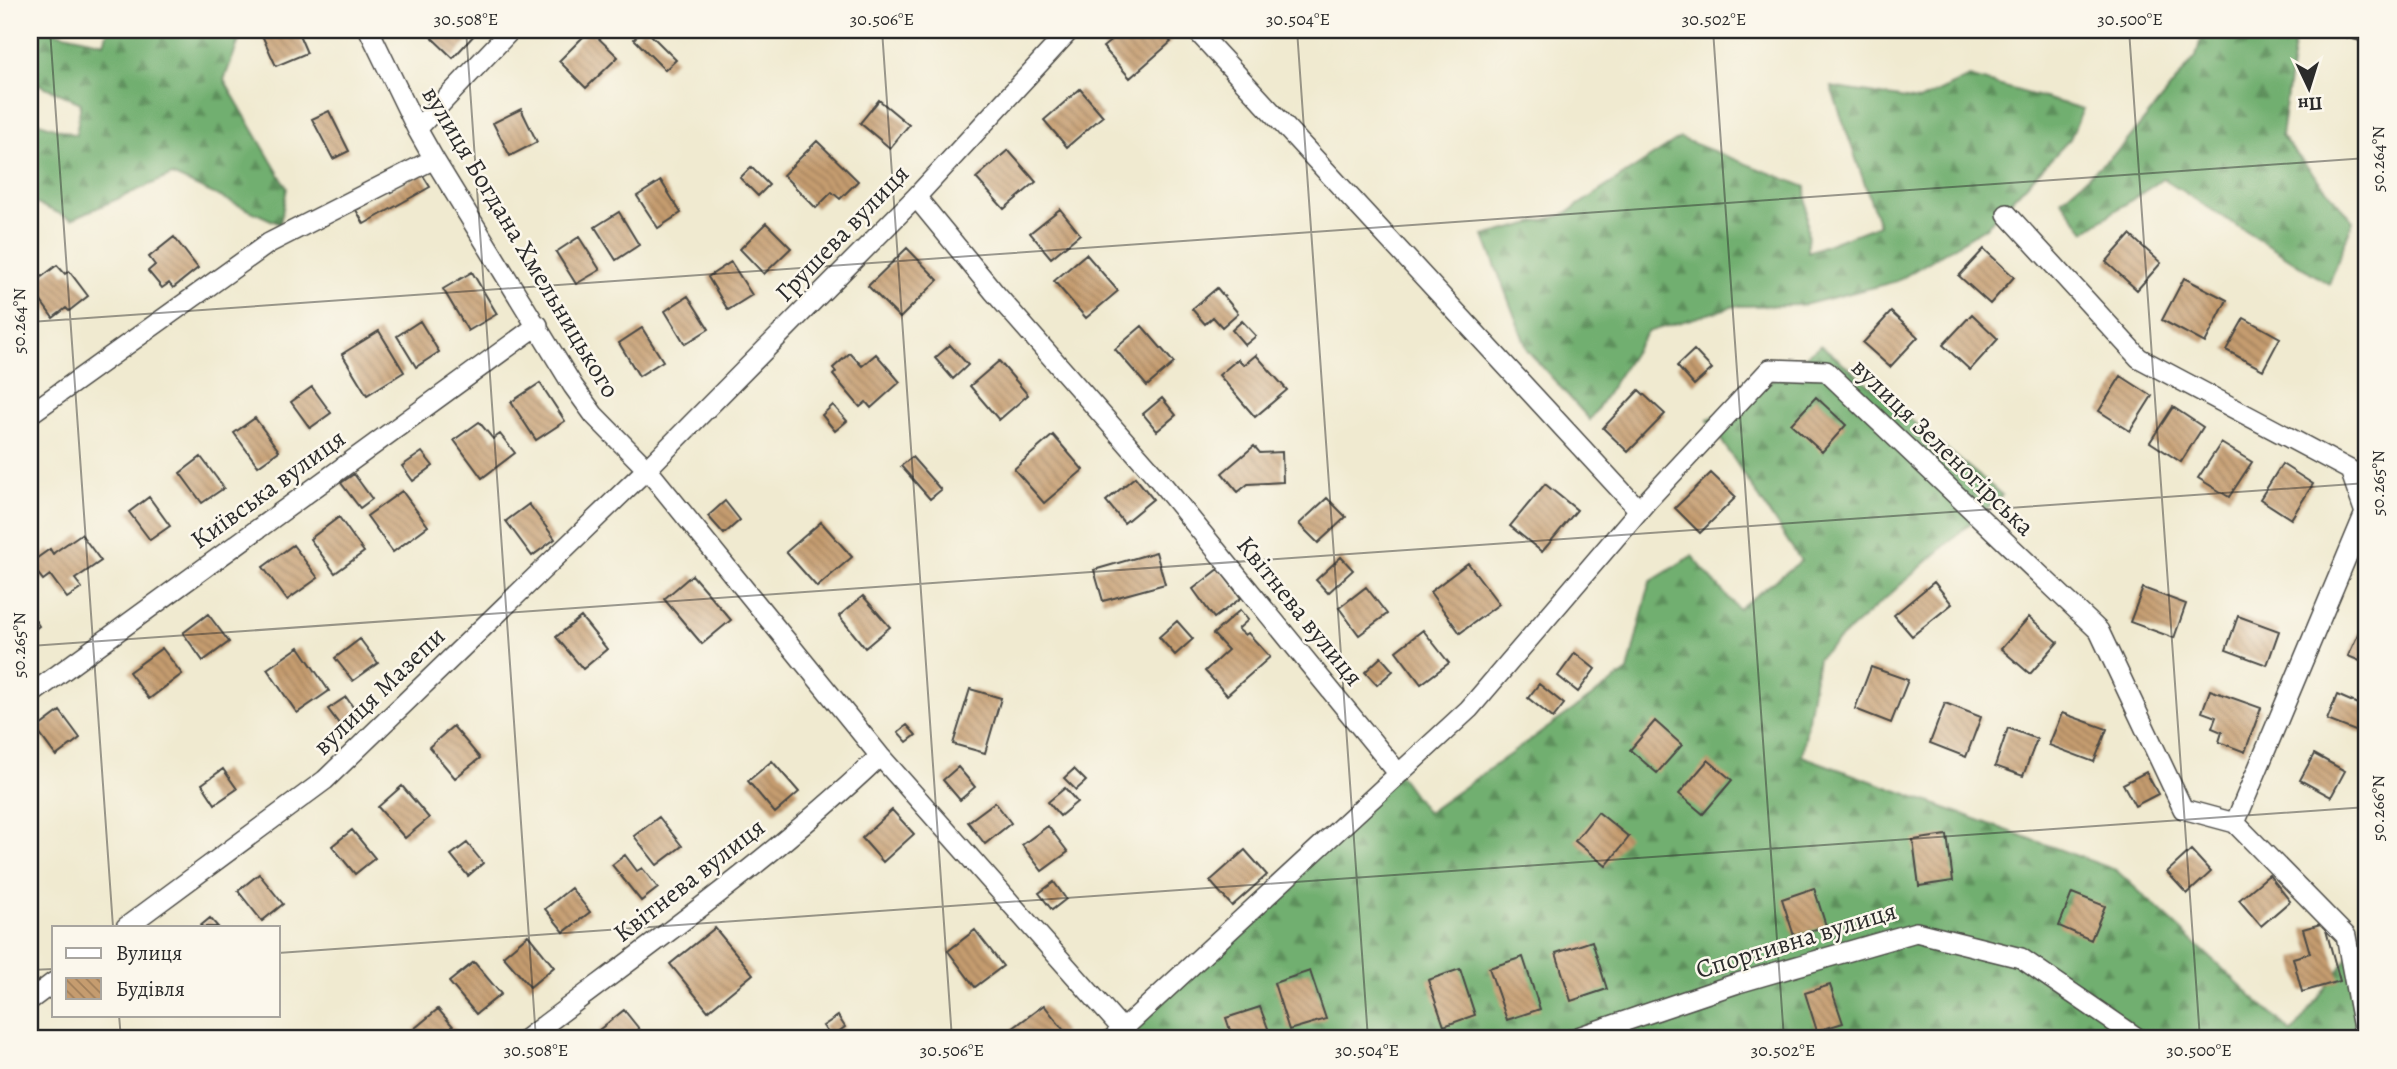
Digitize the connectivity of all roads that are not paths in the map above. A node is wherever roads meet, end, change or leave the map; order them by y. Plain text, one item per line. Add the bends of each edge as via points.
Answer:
1 (369, 30) edge
2 (511, 30) edge
3 (1070, 30) edge
4 (1196, 30) edge
5 (417, 129) junction
6 (434, 159) junction
7 (916, 197) junction
8 (2007, 214) dead end
9 (538, 325) junction
10 (30, 414) edge
11 (647, 469) junction
12 (1639, 510) junction
13 (2366, 511) edge
14 (30, 695) edge
15 (880, 756) junction
16 (1398, 773) junction
17 (2235, 823) junction
18 (127, 926) edge
19 (52, 984) edge
20 (30, 1000) edge
21 (1118, 1035) edge
22 (526, 1039) edge
23 (1572, 1039) edge
24 (2139, 1039) edge
25 (2365, 1039) edge

1 - 5 street, вулиця Богдана Хмельницького
2 - 5 street
3 - 7 street, Грушева вулиця
4 - 12 street
5 - 6 street, вулиця Богдана Хмельницького
6 - 9 street, вулиця Богдана Хмельницького
6 - 10 street via 269,243
7 - 11 street, Грушева вулиця
7 - 16 street, Квітнева вулиця via 1154,474
8 - 13 street via 2139,358 2350,470
9 - 11 street, вулиця Богдана Хмельницького via 594,415
9 - 14 street, Київська вулиця
11 - 15 street
11 - 18 street, вулиця Мазепи via 324,780
12 - 16 street, вулиця Зеленогірська via 1469,709
12 - 17 street, вулиця Зеленогірська via 1770,369 1826,371 2099,631 2183,808
13 - 17 street
15 - 21 street
15 - 22 street, Квітнева вулиця via 824,808
16 - 21 street
17 - 25 street via 2346,936
19 - 20 street
23 - 24 street, Спортивна вулиця via 1738,983 1916,932 2021,958

